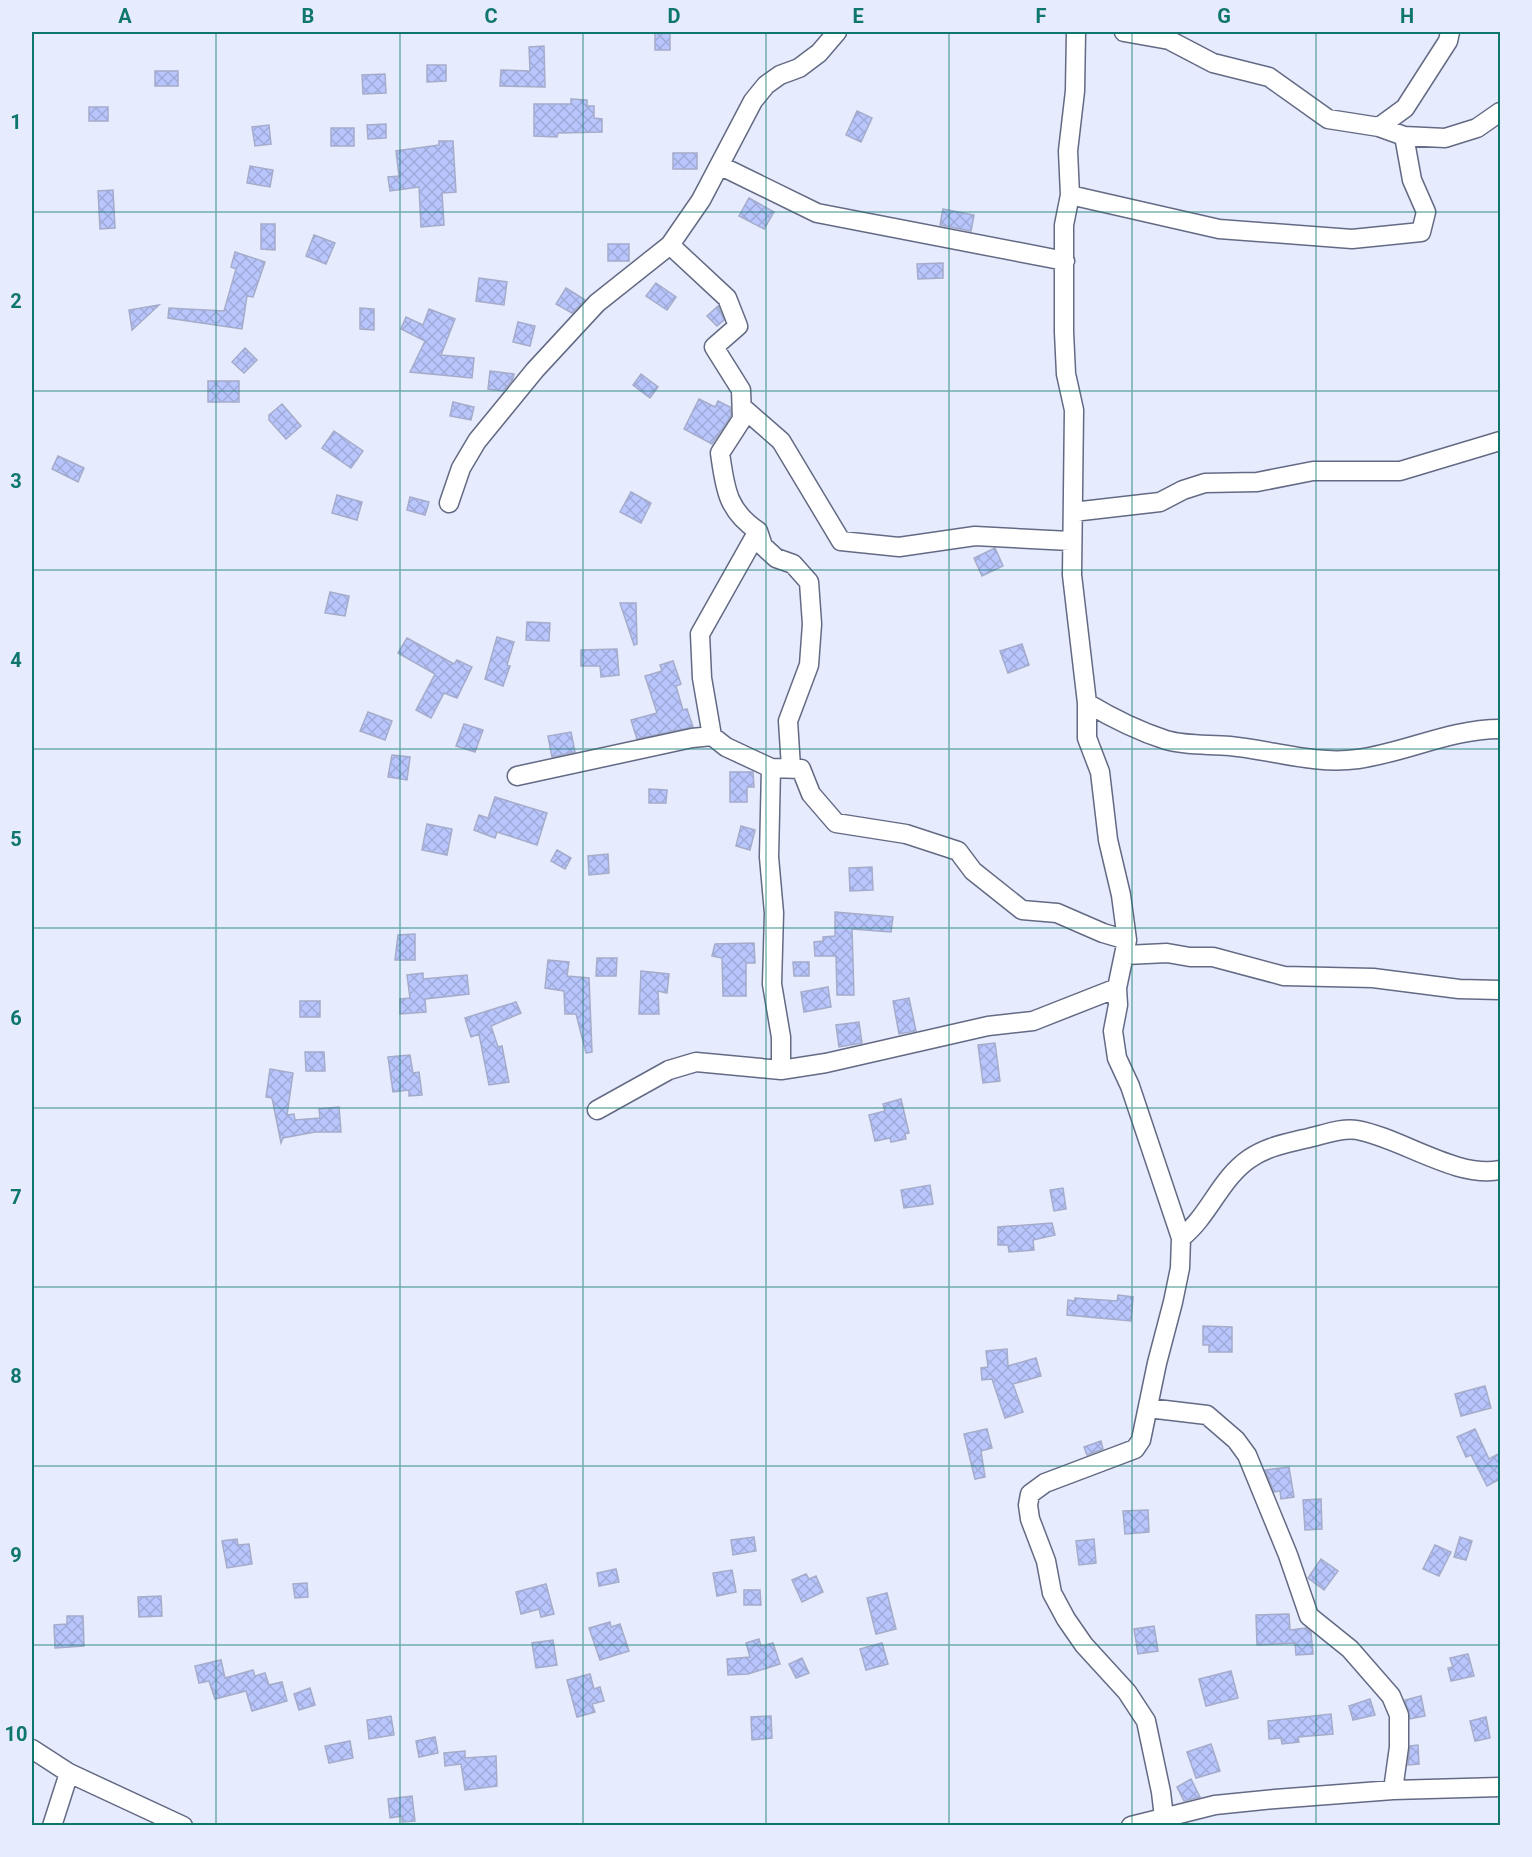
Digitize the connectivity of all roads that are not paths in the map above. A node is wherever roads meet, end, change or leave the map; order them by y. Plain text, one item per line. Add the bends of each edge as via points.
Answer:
1 (837, 32) edge
2 (1076, 32) edge
3 (1124, 32) edge
4 (1450, 32) edge
5 (1500, 112) edge
6 (1380, 127) junction
7 (1404, 136) junction
8 (721, 166) junction
9 (1070, 195) junction
10 (670, 245) junction
11 (1065, 261) junction
12 (742, 407) junction
13 (1500, 441) edge
14 (449, 503) dead end
15 (1073, 512) junction
16 (758, 531) junction
17 (1070, 541) junction
18 (1087, 703) junction
19 (1500, 729) edge
20 (712, 736) junction
21 (791, 767) junction
22 (771, 768) junction
23 (518, 776) dead end
24 (1126, 947) junction
25 (1117, 988) junction
26 (1500, 990) edge
27 (781, 1070) junction
28 (597, 1110) dead end
29 (1500, 1170) edge
30 (1181, 1238) junction
31 (1148, 1408) junction
32 (32, 1749) edge
33 (69, 1773) junction
34 (1500, 1787) edge
35 (1393, 1790) junction
36 (1164, 1821) edge
37 (52, 1826) edge
38 (183, 1826) edge
39 (1131, 1826) edge

1 - 8 street via 799,68 766,85 737,129
2 - 9 street via 1068,151
3 - 6 street via 1169,40 1213,63 1269,77 1328,119
4 - 6 street via 1404,108
5 - 7 street via 1477,128 1445,138
6 - 7 street
7 - 9 street via 1412,180 1426,212 1421,232 1352,239 1219,229
8 - 10 street
8 - 11 street via 817,213
9 - 11 street via 1064,225
10 - 12 street via 727,298 738,326 714,347 741,390
10 - 14 street via 597,303 535,370 477,441 461,468
11 - 15 street via 1065,364 1074,410
12 - 16 street via 742,418 720,453 726,495 747,524
12 - 17 street via 781,441 841,541 899,547 975,536
13 - 15 street via 1400,471 1312,471 1257,482 1205,483 1160,502
15 - 17 street
16 - 20 street via 700,634 702,678
16 - 21 street via 763,546 776,558 793,564 809,582 813,624 809,665 788,721
17 - 18 street
18 - 19 street via 1134,728 1168,740 1327,761 1395,752 1467,730
18 - 24 street via 1087,738 1100,772 1107,840 1121,895
20 - 22 street
20 - 23 street
21 - 22 street
21 - 24 street via 801,769 811,794 836,823 906,834 958,851 972,871 1022,910 1057,913
22 - 27 street via 772,984 781,1036
24 - 25 street
24 - 26 street via 1213,957 1284,976 1372,978
25 - 27 street via 1033,1021 988,1026
25 - 30 street via 1113,1031 1117,1058
27 - 28 street via 696,1062 669,1070
29 - 30 street via 1465,1169 1355,1129 1332,1132 1272,1146 1247,1160
30 - 31 street via 1176,1291
31 - 35 street via 1207,1415 1247,1455 1310,1616 1350,1649 1391,1696 1399,1715
31 - 36 street via 1135,1449 1045,1483 1030,1494 1028,1505 1052,1593 1066,1619 1146,1721
32 - 33 street
33 - 37 street
33 - 38 street
34 - 35 street
35 - 36 street via 1215,1805
36 - 39 street

